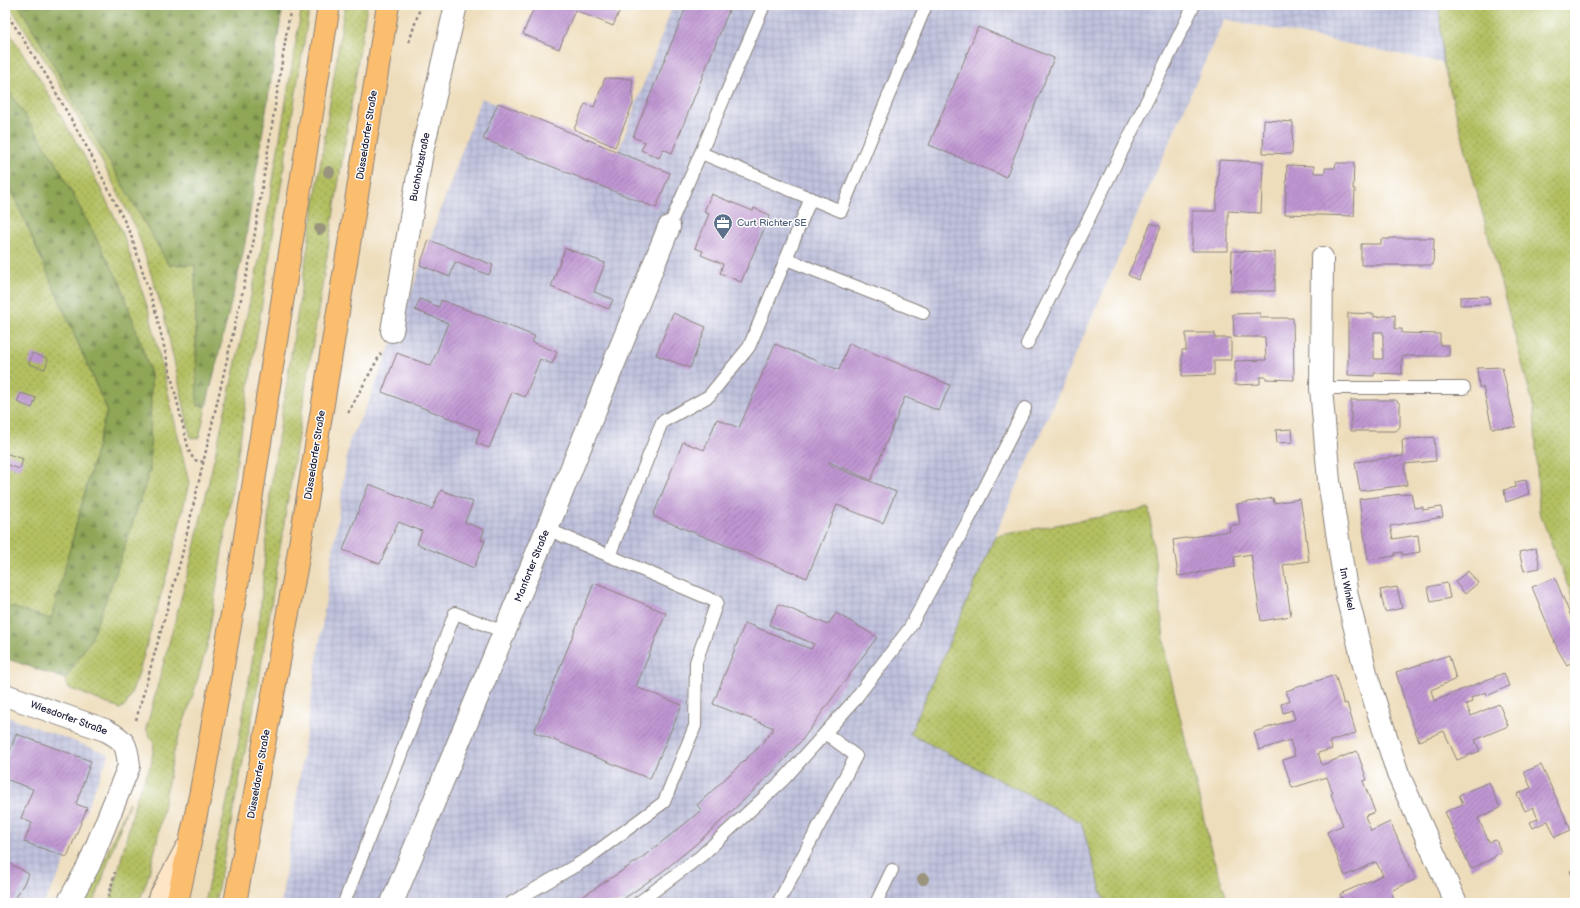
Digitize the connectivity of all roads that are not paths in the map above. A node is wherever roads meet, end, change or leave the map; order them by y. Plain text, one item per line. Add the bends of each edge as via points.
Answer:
1 (329, 5) edge
2 (388, 5) edge
3 (456, 5) edge
4 (764, 5) edge
5 (926, 5) edge
6 (1194, 5) edge
7 (701, 153) junction
8 (811, 198) junction
9 (669, 227) joint
10 (1322, 258) dead end
11 (786, 259) junction
12 (922, 313) dead end
13 (392, 331) road end
14 (1027, 344) dead end
15 (1321, 388) junction
16 (1464, 388) dead end
17 (1025, 408) dead end
18 (547, 529) junction
19 (609, 556) junction
20 (504, 632) junction
21 (5, 695) edge
22 (825, 733) junction
23 (190, 841) junction
24 (892, 870) dead end
25 (68, 903) edge
26 (157, 903) edge
27 (177, 903) edge
28 (235, 903) edge
29 (344, 903) edge
30 (392, 903) edge
31 (511, 903) edge
32 (638, 903) edge
33 (778, 903) edge
34 (876, 903) edge
35 (1456, 903) edge

1 - 23 main road via 242,558
2 - 28 main road, Düsseldorfer Straße via 297,563
3 - 13 street, Buchholzstraße via 422,152
4 - 7 lane
5 - 8 lane via 840,211
6 - 14 lane
7 - 8 lane
7 - 9 lane
8 - 11 lane
9 - 18 street, Manforter Straße
10 - 15 street, Im Winkel
11 - 12 lane
11 - 19 lane via 748,347 709,396 662,422
15 - 16 lane
15 - 35 street, Im Winkel via 1329,481 1347,596 1367,676 1398,774
17 - 22 lane via 909,630
18 - 19 lane
18 - 20 street, Manforter Straße
19 - 31 lane via 717,602 696,662 695,726 664,802 587,859
20 - 29 lane via 455,613
20 - 30 street, Manforter Straße
21 - 25 street, Wiesdorfer Straße via 105,730 118,737 128,749 129,766 89,865
22 - 32 lane via 784,779 701,856
22 - 33 lane via 856,756
23 - 26 street
23 - 27 main road
24 - 34 lane

